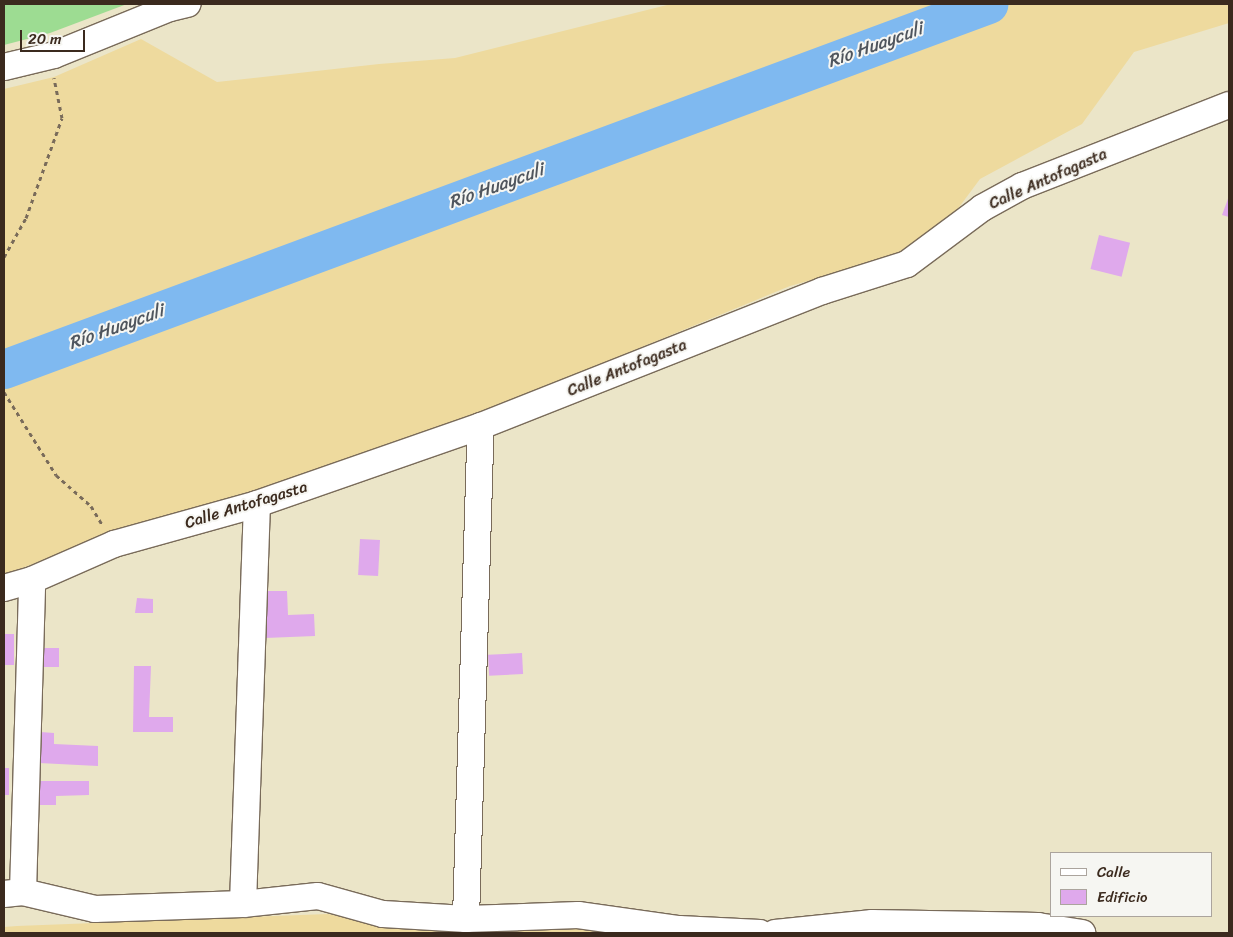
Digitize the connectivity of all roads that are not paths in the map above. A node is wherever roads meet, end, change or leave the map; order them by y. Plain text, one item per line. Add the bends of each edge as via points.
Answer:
1 (188, 4) edge
2 (148, 10) edge
3 (4, 67) edge
4 (1229, 105) edge
5 (481, 426) junction
6 (257, 504) junction
7 (32, 580) junction
8 (4, 588) edge
9 (13, 893) edge
10 (243, 904) junction
11 (466, 919) junction
12 (760, 933) edge
13 (775, 933) edge
14 (1082, 933) edge

1 - 2 street
2 - 3 street via 54,55
4 - 5 street, Calle Antofagasta via 1022,186 982,208 907,264 822,290
5 - 6 street, Calle Antofagasta
5 - 11 street
6 - 7 street, Calle Antofagasta via 114,544
6 - 10 street
7 - 8 street, Calle Antofagasta
7 - 9 street
9 - 10 street via 95,909
10 - 11 street via 318,896 383,914
11 - 12 street via 578,915 679,929
13 - 14 street via 872,923 1038,926

